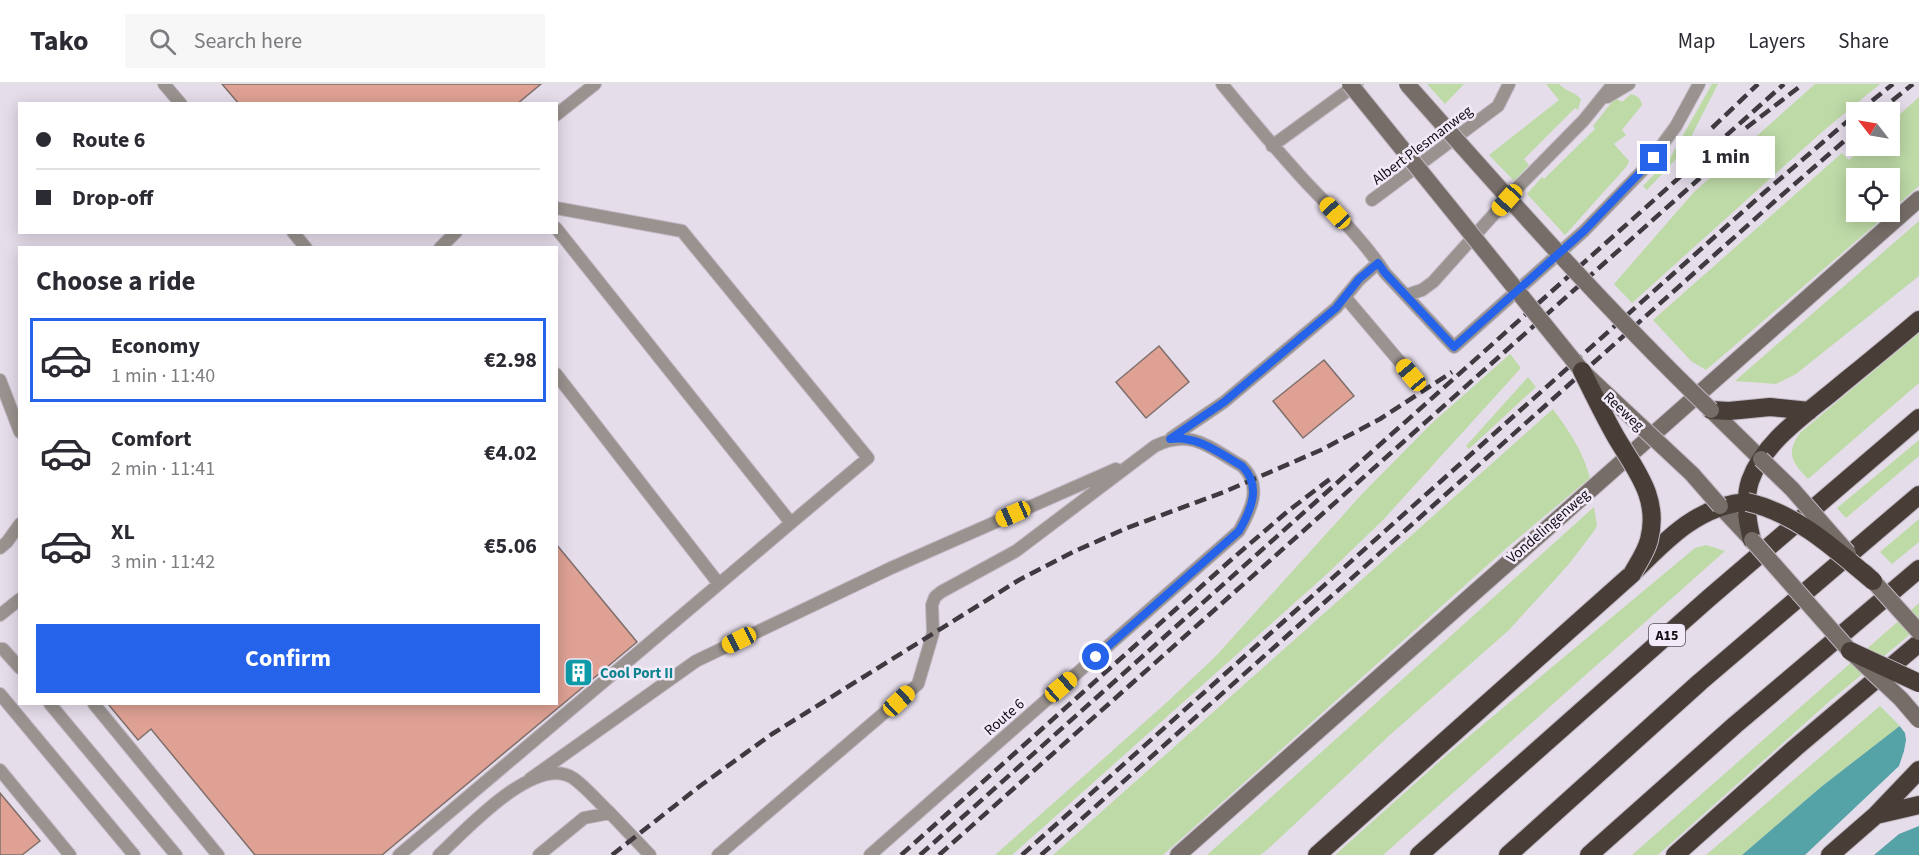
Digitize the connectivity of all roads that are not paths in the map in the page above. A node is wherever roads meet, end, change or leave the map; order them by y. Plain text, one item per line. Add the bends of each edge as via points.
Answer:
1 (165, 84) edge
2 (595, 84) edge
3 (1222, 84) edge
4 (1350, 84) edge
5 (1357, 84) edge
6 (1407, 84) edge
7 (1509, 84) edge
8 (1602, 84) edge
9 (1614, 84) edge
10 (1629, 84) edge
11 (1699, 84) edge
12 (179, 102) edge
13 (1599, 102) junction
14 (558, 113) edge
15 (1272, 146) junction
16 (1919, 199) edge
17 (1372, 200) dead end
18 (558, 208) edge
19 (558, 231) edge
20 (295, 234) edge
21 (304, 246) edge
22 (1378, 263) junction
23 (1407, 295) junction
24 (1345, 297) junction
25 (1919, 321) edge
26 (1582, 371) junction
27 (1411, 375) dead end
28 (558, 377) edge
29 (0, 380) edge
30 (1711, 410) junction
31 (1809, 411) junction
32 (1919, 418) edge
33 (18, 427) edge
34 (1170, 439) junction
35 (1761, 459) junction
36 (1136, 460) junction
37 (1919, 495) edge
38 (1747, 502) junction
39 (1720, 506) junction
40 (791, 523) junction
41 (18, 527) edge
42 (1752, 540) junction
43 (0, 548) edge
44 (1919, 568) edge
45 (1632, 574) junction
46 (1873, 581) junction
47 (719, 584) junction
48 (17, 605) edge
49 (0, 615) edge
50 (1919, 632) edge
51 (1919, 643) edge
52 (0, 649) edge
53 (1850, 651) junction
54 (18, 666) edge
55 (1919, 683) edge
56 (0, 694) edge
57 (51, 705) edge
58 (95, 705) edge
59 (1919, 720) edge
60 (0, 770) edge
61 (1919, 770) edge
62 (530, 778) junction
63 (1919, 805) edge
64 (610, 813) junction
65 (1876, 815) junction
66 (70, 855) edge
67 (134, 855) edge
68 (176, 855) edge
69 (218, 855) edge
70 (399, 855) edge
71 (439, 855) edge
72 (539, 855) edge
73 (650, 855) edge
74 (718, 855) edge
75 (870, 855) edge
76 (1178, 855) edge
77 (1317, 855) edge
78 (1419, 855) edge
79 (1508, 855) edge
80 (1589, 855) edge
81 (1675, 855) edge
82 (1830, 855) edge

1 - 12 lane
2 - 14 lane
3 - 15 lane
4 - 26 main road, Reeweg, bridge
5 - 15 lane
6 - 30 main road, bridge via 1558,253
7 - 17 lane, Albert Plesmanweg via 1498,106
8 - 13 lane
9 - 13 lane
10 - 13 lane
11 - 23 lane via 1676,126 1646,167 1584,231 1454,347
13 - 23 lane via 1429,287
15 - 22 lane
16 - 76 main road, Vondelingenweg
18 - 40 lane via 682,231 868,458
19 - 40 lane
20 - 21 lane
22 - 23 lane
22 - 24 lane
24 - 27 lane
24 - 34 lane via 1224,402
25 - 31 highway
26 - 39 main road, Reeweg, bridge via 1692,474
26 - 45 highway, bridge via 1648,495 1649,542
28 - 47 lane
29 - 33 lane
30 - 31 highway via 1770,406
30 - 35 main road
31 - 35 highway
32 - 78 highway, A15
34 - 36 lane
34 - 75 lane, Route 6 via 1199,442 1247,472 1254,489 1253,499 1239,531
35 - 38 highway via 1750,482
35 - 46 main road, bridge
36 - 62 lane via 891,568 696,661
36 - 74 lane via 1016,551 935,597 932,641 918,684
37 - 79 highway via 1700,682
38 - 39 highway
38 - 42 highway
38 - 46 highway, bridge via 1795,521
39 - 42 main road, Reeweg
39 - 45 highway, bridge via 1677,531
40 - 47 lane
41 - 43 lane
42 - 53 main road, Reeweg, bridge
44 - 80 highway
45 - 77 highway
46 - 50 main road, bridge
47 - 70 lane
48 - 49 lane
51 - 81 highway
52 - 54 lane
53 - 55 highway, bridge
53 - 59 main road, Reeweg, bridge
56 - 67 lane
57 - 68 lane
58 - 69 lane
60 - 66 lane
61 - 65 highway
62 - 64 lane via 557,773 572,777
62 - 71 lane via 507,792
63 - 65 highway
64 - 72 lane via 584,818
64 - 73 lane
65 - 82 highway

